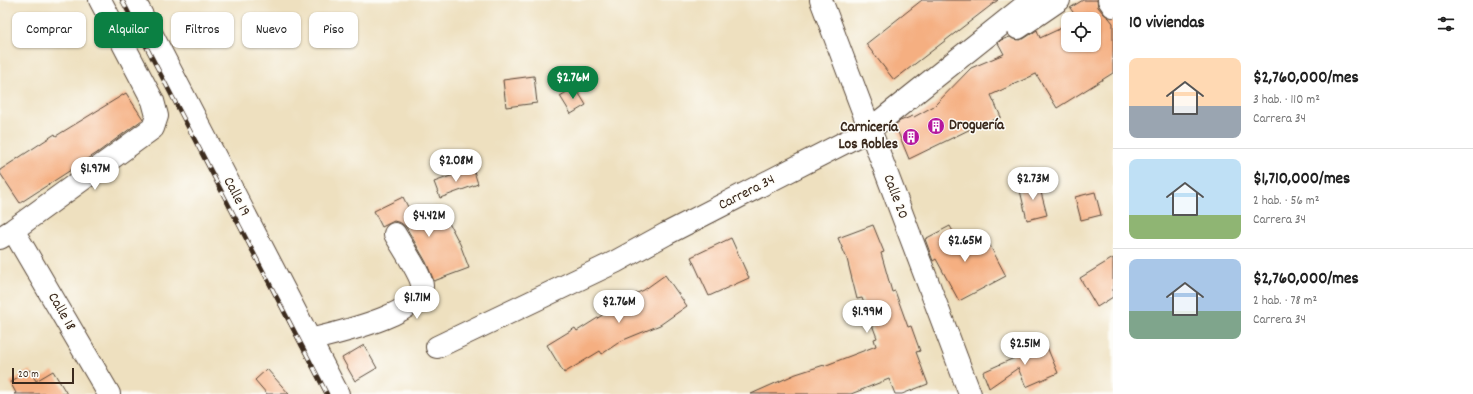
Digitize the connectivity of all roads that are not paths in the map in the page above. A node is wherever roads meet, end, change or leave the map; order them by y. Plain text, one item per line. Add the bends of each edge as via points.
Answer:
1 (100, 0) edge
2 (134, 0) edge
3 (821, 0) edge
4 (1032, 0) edge
5 (1059, 0) edge
6 (1109, 0) edge
7 (1113, 6) edge
8 (999, 26) junction
9 (869, 130) junction
10 (6, 234) edge
11 (395, 234) dead end
12 (310, 340) junction
13 (438, 347) dead end
14 (109, 394) edge
15 (338, 394) edge
16 (970, 394) edge

1 - 10 street via 153,101 157,116 153,128
2 - 12 street, Calle 19
3 - 9 street, Calle 20
4 - 8 street, Carrera 34
5 - 8 street via 1009,33 1004,33
6 - 7 street
8 - 9 street, Carrera 34
9 - 13 street, Carrera 34 via 615,262
9 - 16 street, Calle 20
10 - 14 street, Calle 18
11 - 12 street via 422,286 414,302 372,323
12 - 15 street, Calle 19

